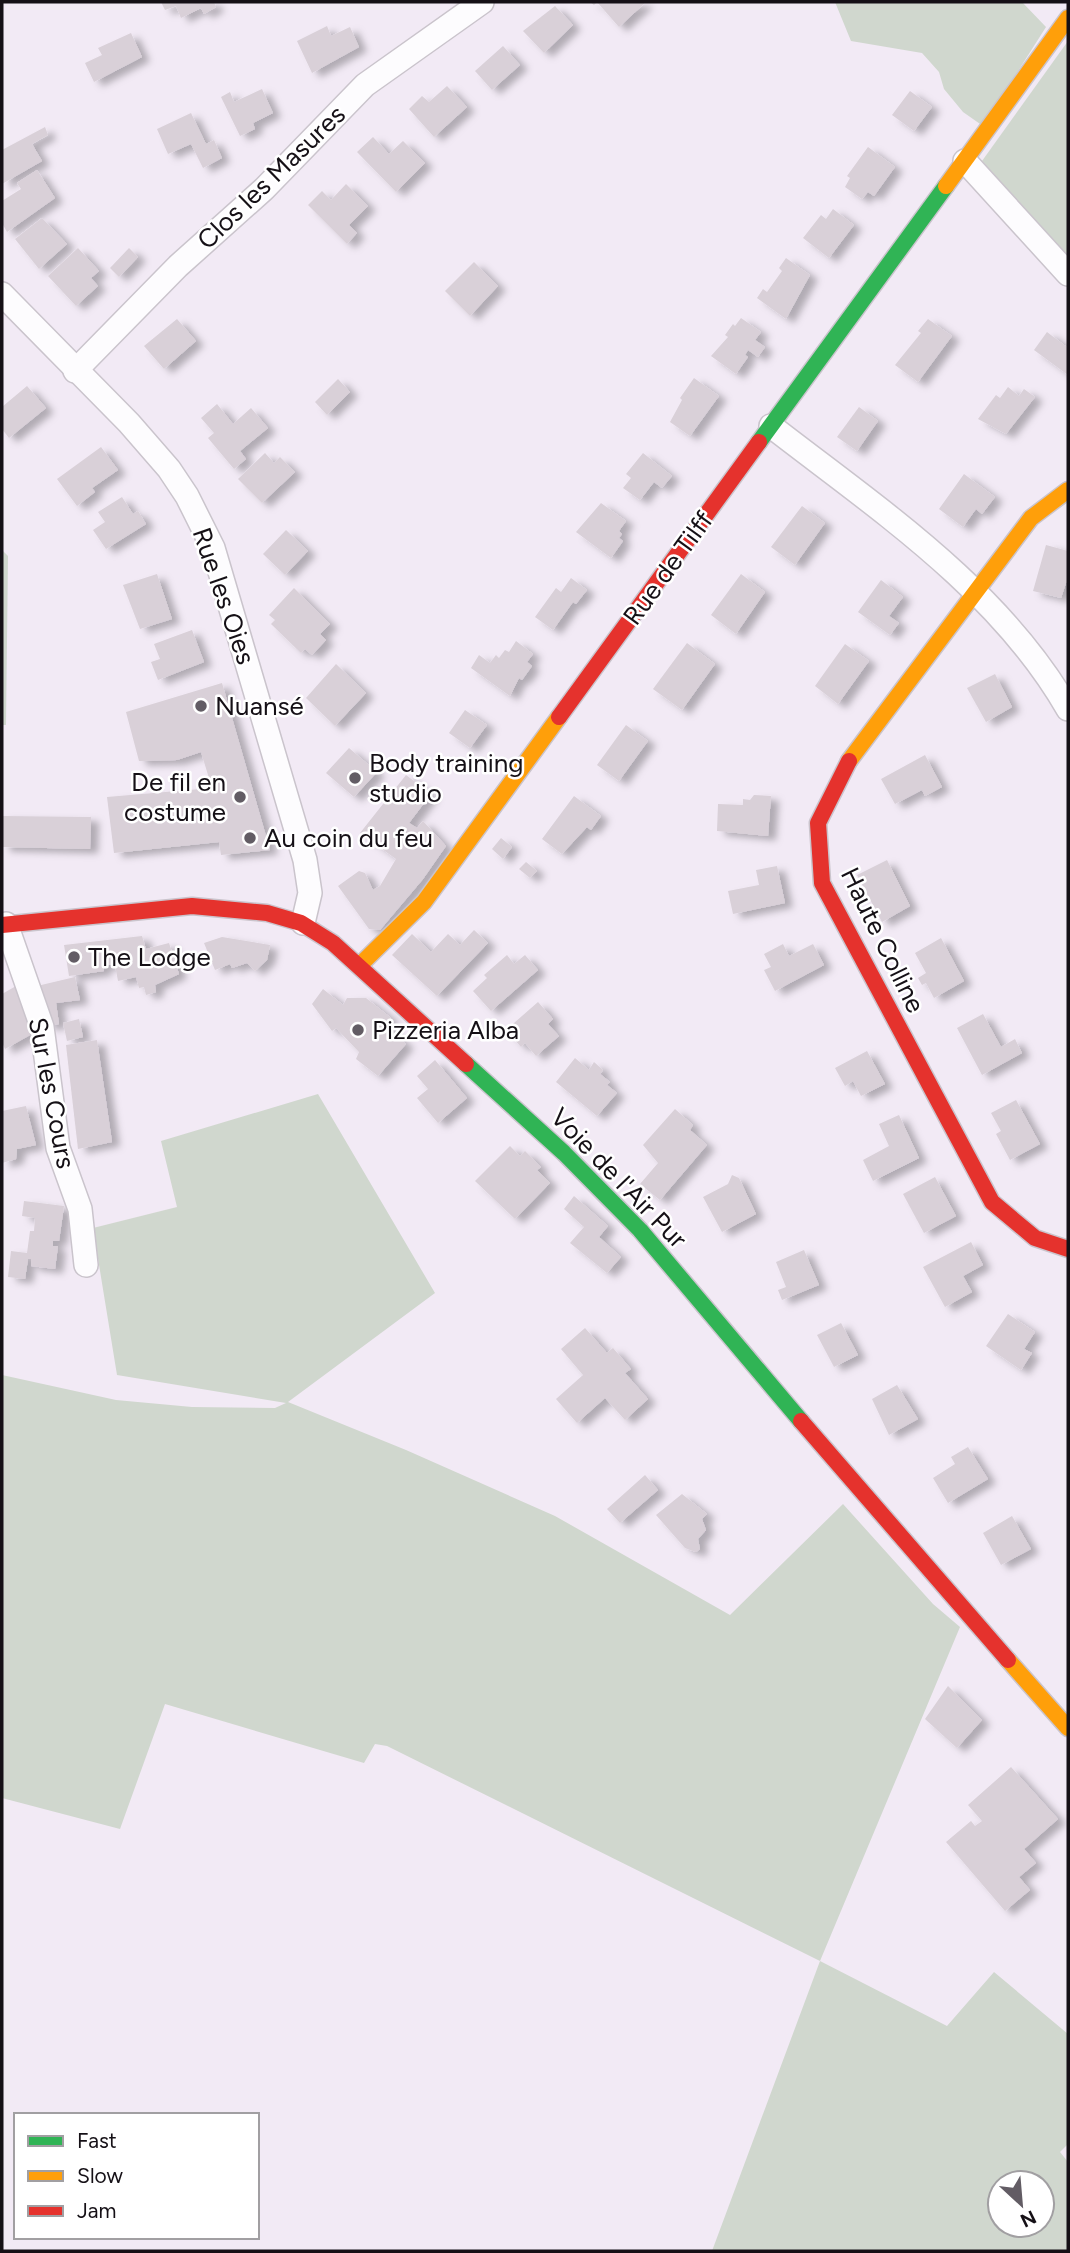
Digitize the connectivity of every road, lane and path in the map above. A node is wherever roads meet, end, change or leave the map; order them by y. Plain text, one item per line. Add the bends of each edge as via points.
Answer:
1 (482, 2) edge
2 (1068, 18) edge
3 (965, 161) junction
4 (1068, 274) edge
5 (2, 294) edge
6 (75, 371) junction
7 (771, 426) junction
8 (1068, 489) edge
9 (976, 593) junction
10 (1068, 709) edge
11 (303, 923) junction
12 (4, 924) edge
13 (360, 965) junction
14 (1068, 1249) edge
15 (86, 1265) dead end
16 (1068, 1728) edge

1 - 6 street, Clos les Masures via 365,85
2 - 3 main road, Rue de Tilff
3 - 4 street
3 - 7 main road, Rue de Tilff
5 - 6 street, Rue les Oies
6 - 11 street, Rue les Oies via 130,423 169,469 213,548 305,860 310,893
7 - 9 street via 931,551
7 - 13 main road, Rue de Tilff via 424,902
8 - 9 main road, Haute Colline via 1031,518
9 - 10 street via 1024,646
9 - 14 main road, Haute Colline via 850,759 818,823 822,883 992,1202 1029,1237
11 - 12 main road, Voie de l'Air Pur via 267,913 196,908
11 - 13 main road, Voie de l'Air Pur
12 - 15 street, Sur les Cours via 42,1027 58,1148 80,1209
13 - 16 main road, Voie de l'Air Pur via 564,1153 640,1230

